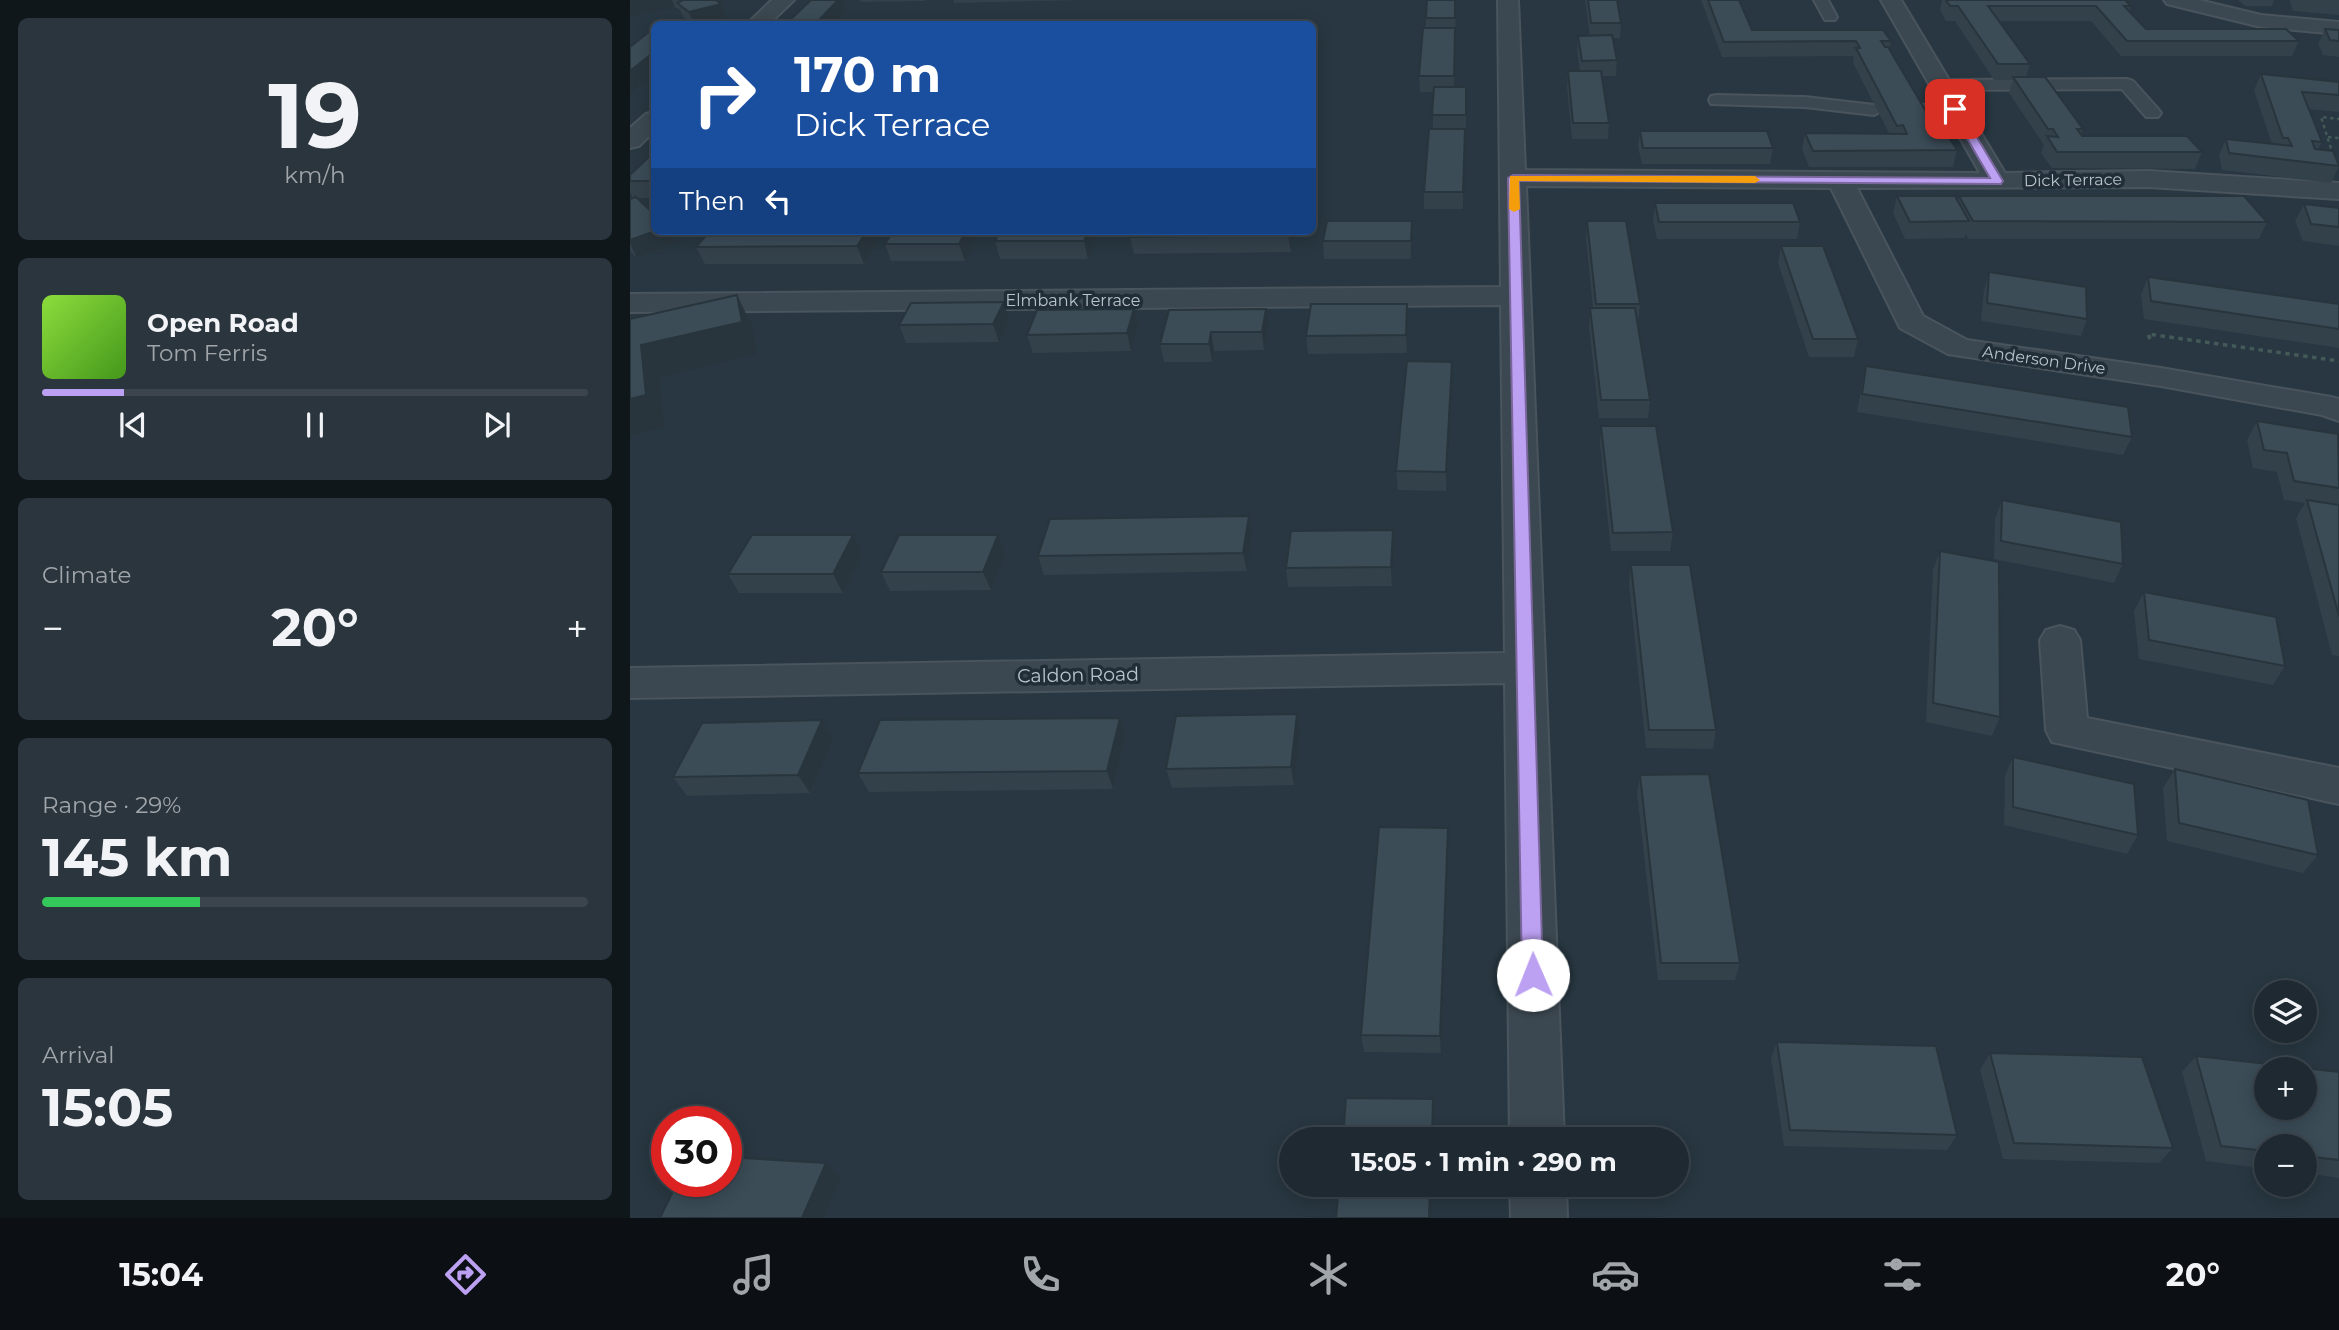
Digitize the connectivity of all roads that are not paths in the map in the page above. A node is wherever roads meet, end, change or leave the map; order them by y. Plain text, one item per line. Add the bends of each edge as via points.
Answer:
1 (784, 0) edge
2 (1508, 0) edge
3 (1821, 0) edge
4 (1891, 0) edge
5 (2174, 0) edge
6 (1830, 17) dead end
7 (760, 21) edge
8 (2339, 28) edge
9 (1941, 85) junction
10 (1717, 100) dead end
11 (1955, 109) junction
12 (1874, 110) edge
13 (1915, 110) edge
14 (2152, 113) dead end
15 (651, 122) edge
16 (630, 141) edge
17 (1513, 178) junction
18 (1840, 180) junction
19 (1997, 181) junction
20 (2339, 191) edge
21 (1516, 296) junction
22 (630, 303) edge
23 (2339, 411) edge
24 (2060, 640) dead end
25 (1525, 668) junction
26 (630, 683) edge
27 (2339, 786) edge
28 (1537, 1127) edge
29 (1538, 1197) edge
30 (1539, 1218) edge

1 - 7 street
2 - 17 street
3 - 6 lane
4 - 9 street
5 - 8 street via 2261,20
9 - 11 street
9 - 14 lane via 2127,84
10 - 12 lane via 1805,102
11 - 13 lane
11 - 19 street
15 - 16 street
17 - 18 street, Dick Terrace
17 - 21 street
18 - 19 street, Dick Terrace
18 - 23 street, Anderson Drive via 1911,322 1959,348 2161,377
19 - 20 street, Dick Terrace via 2149,179
21 - 22 street, Elmbank Terrace
21 - 25 street
24 - 27 street via 2067,730
25 - 26 street, Caldon Road
25 - 28 street
29 - 30 street

